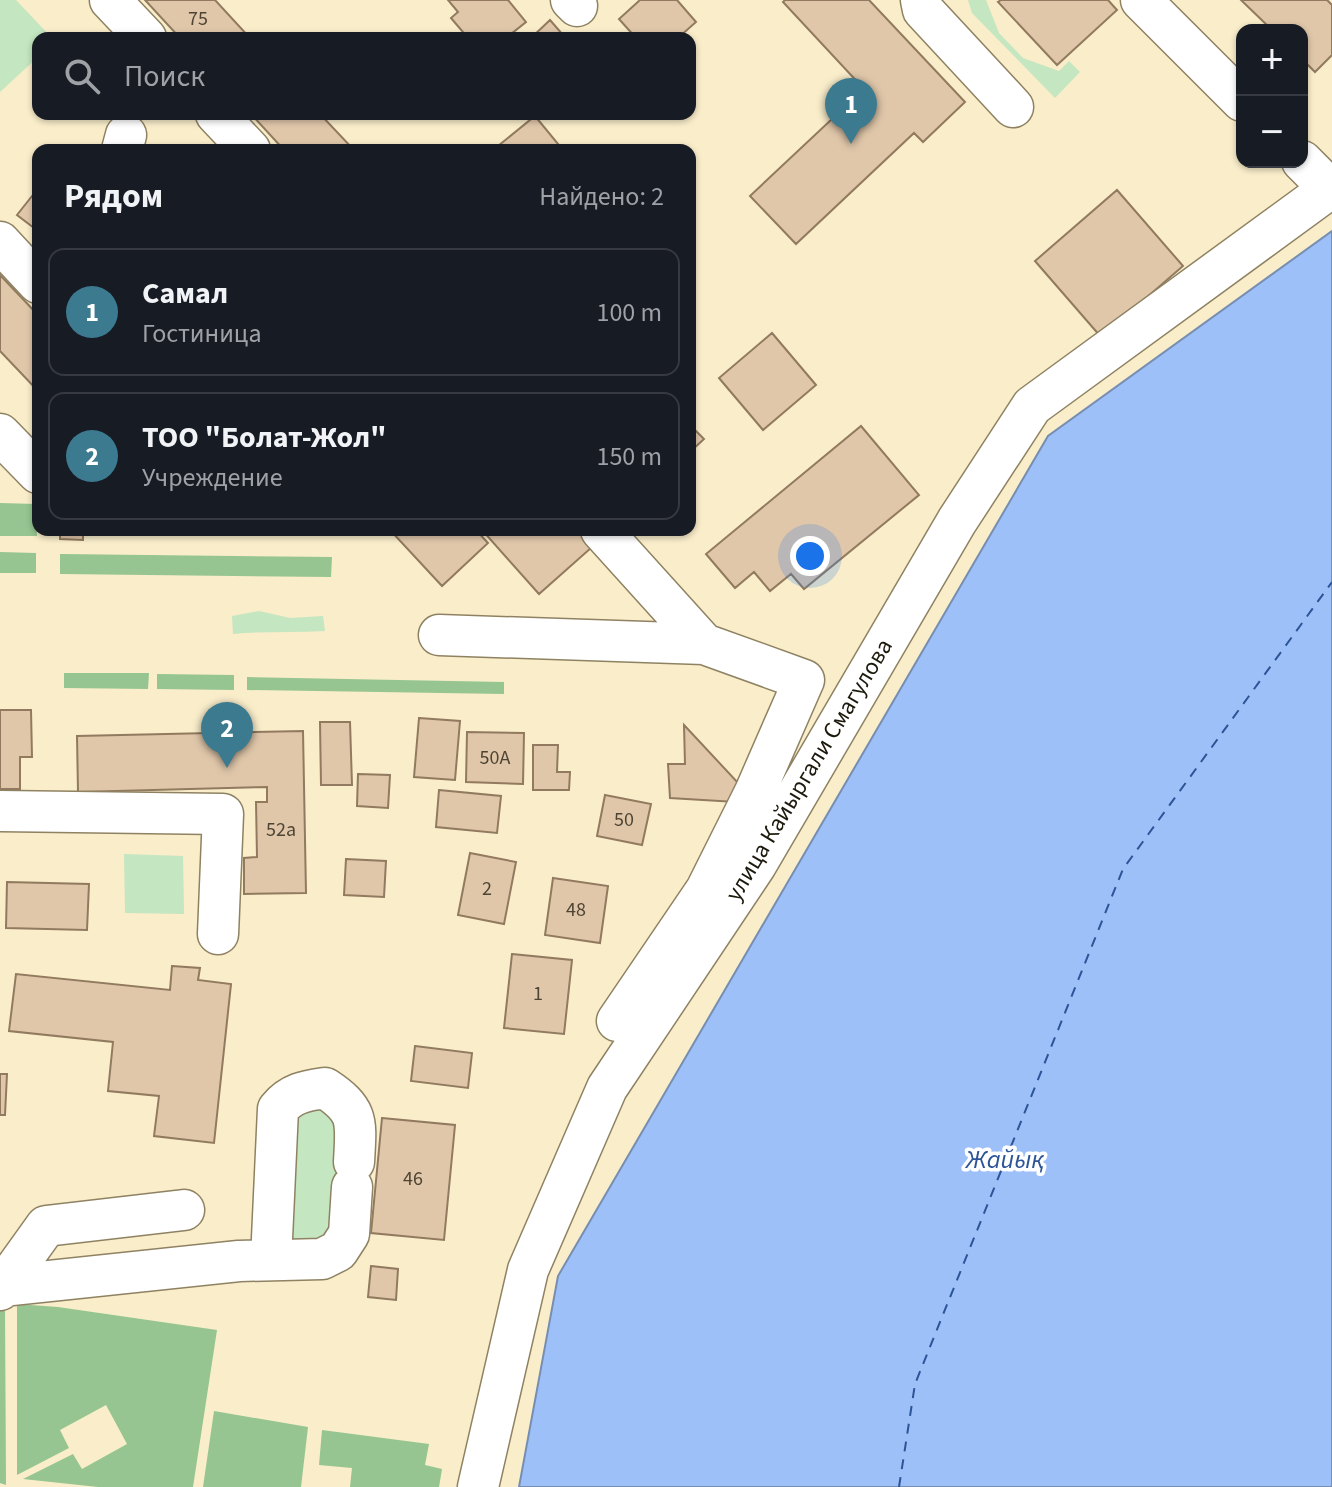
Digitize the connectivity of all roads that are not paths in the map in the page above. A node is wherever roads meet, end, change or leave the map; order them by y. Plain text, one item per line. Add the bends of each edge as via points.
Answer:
1 (110, 0) edge
2 (921, 0) edge
3 (1141, 0) edge
4 (140, 32) edge
5 (1237, 96) edge
6 (1013, 107) dead end
7 (222, 120) edge
8 (244, 144) edge
9 (1308, 167) edge
10 (1331, 188) edge
11 (0, 242) edge
12 (32, 277) edge
13 (0, 434) edge
14 (32, 467) edge
15 (606, 536) edge
16 (439, 635) dead end
17 (704, 644) junction
18 (0, 811) edge
19 (218, 934) dead end
20 (617, 1021) dead end
21 (184, 1210) dead end
22 (271, 1260) junction
23 (1, 1288) edge
24 (478, 1487) edge

1 - 4 street
2 - 6 street via 923,10
3 - 5 street
7 - 8 street
9 - 10 street
10 - 24 street, улица Кайыргали Смагулова via 1032,406 1023,418 756,865 607,1088 528,1270
11 - 12 street
13 - 14 street
15 - 17 street
16 - 17 street
17 - 20 street via 804,680 706,890
18 - 19 street via 223,814
21 - 23 street via 46,1226
22 - 22 street via 322,1259 338,1251 349,1234 356,1121 350,1108 325,1088 287,1098 278,1109
22 - 23 street

